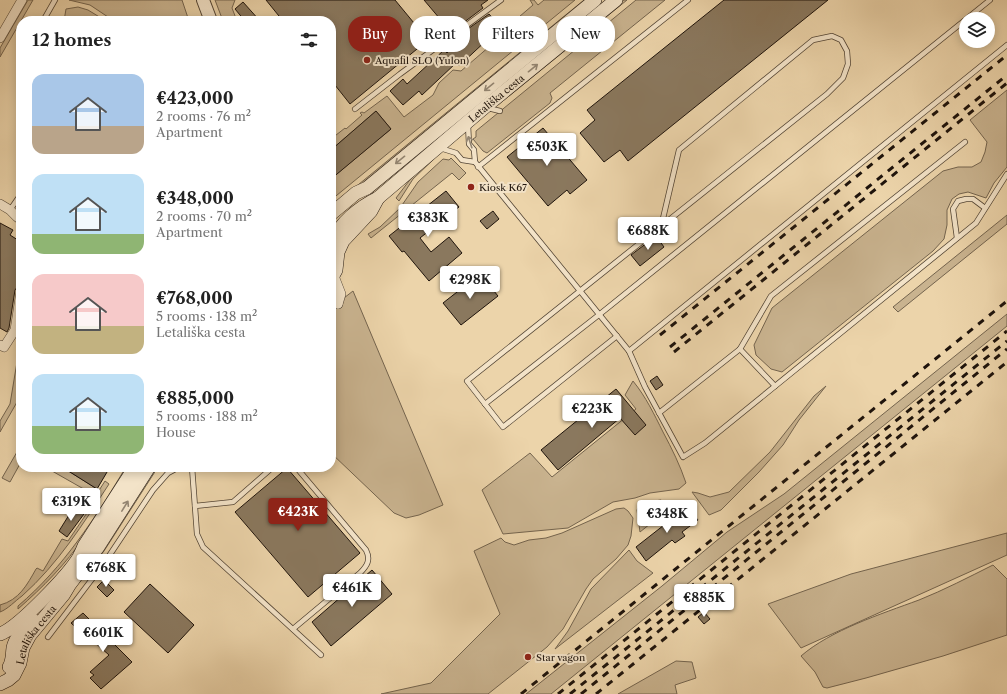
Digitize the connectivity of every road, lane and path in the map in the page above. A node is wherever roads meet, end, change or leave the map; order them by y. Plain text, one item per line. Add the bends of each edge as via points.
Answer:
1 (22, 0) edge
2 (55, 0) edge
3 (203, 0) edge
4 (501, 0) edge
5 (595, 0) edge
6 (616, 0) edge
7 (688, 0) edge
8 (990, 0) edge
9 (46, 16) edge
10 (209, 16) edge
11 (0, 38) edge
12 (1007, 45) edge
13 (485, 107) junction
14 (355, 109) dead end
15 (500, 111) dead end
16 (468, 122) junction
17 (965, 142) dead end
18 (438, 147) junction
19 (475, 162) junction
20 (478, 167) junction
21 (1007, 174) edge
22 (367, 188) junction
23 (378, 198) junction
24 (16, 201) edge
25 (0, 204) edge
26 (986, 208) junction
27 (10, 210) junction
28 (336, 210) edge
29 (16, 216) edge
30 (336, 219) edge
31 (661, 227) junction
32 (336, 232) edge
33 (957, 238) junction
34 (336, 260) edge
35 (336, 285) edge
36 (580, 292) junction
37 (336, 302) edge
38 (600, 314) junction
39 (16, 319) edge
40 (617, 336) junction
41 (2, 346) edge
42 (740, 349) junction
43 (629, 351) junction
44 (775, 386) junction
45 (485, 404) junction
46 (659, 413) junction
47 (132, 472) edge
48 (146, 472) edge
49 (170, 472) edge
50 (192, 472) edge
51 (267, 472) edge
52 (300, 472) edge
53 (195, 506) junction
54 (70, 584) junction
55 (293, 629) junction
56 (1, 630) edge
57 (48, 637) dead end
58 (13, 649) junction
59 (321, 655) dead end
60 (0, 675) edge
61 (0, 684) edge

1 - 11 street
2 - 9 lane
3 - 10 street
4 - 14 lane
5 -> 22 main road, Letališka cesta
13 -> 6 main road, Letališka cesta
7 - 20 lane
8 - 38 lane
12 - 43 lane
13 - 15 lane
13 - 16 main road, Letališka cesta
16 - 18 main road, Letališka cesta
19 -> 16 lane via 474,150 469,144
17 - 42 lane via 771,296
18 - 19 lane via 456,153 462,160
18 - 23 main road, Letališka cesta
19 - 20 lane
20 - 36 lane
21 - 26 lane
22 - 28 main road, Letališka cesta via 356,193
22 - 30 main road, Letališka cesta via 360,198
23 - 32 main road, Letališka cesta via 365,204
23 - 34 main road, Letališka cesta via 371,212 343,241
24 - 27 lane
25 - 27 street
26 - 33 lane via 976,223
26 - 33 lane via 973,199 958,201 954,209
27 - 29 street
31 - 31 lane via 844,78 848,51 841,40 832,36 813,40 679,150
31 - 36 lane
33 - 44 lane
35 - 37 street via 341,294
36 - 38 lane
36 - 45 lane via 467,381
38 - 40 lane
38 - 45 lane
39 - 41 street via 14,330
40 - 43 lane
40 - 45 lane via 503,427
42 - 44 lane
42 - 46 lane
43 - 46 lane
44 - 46 lane via 705,443 682,457
47 - 56 main road, Letališka cesta via 84,546
54 -> 48 main road, Letališka cesta via 107,535
49 - 57 lane via 153,490 105,562
50 - 53 lane
51 - 53 lane via 233,502
52 - 55 lane via 366,550 369,560 365,569
53 - 55 lane via 197,534 203,547
54 - 58 main road, Letališka cesta via 21,632
54 - 61 main road, Letališka cesta via 27,640 14,675
55 - 59 lane
56 - 58 main road, Letališka cesta
58 - 60 main road, Letališka cesta via 11,664

